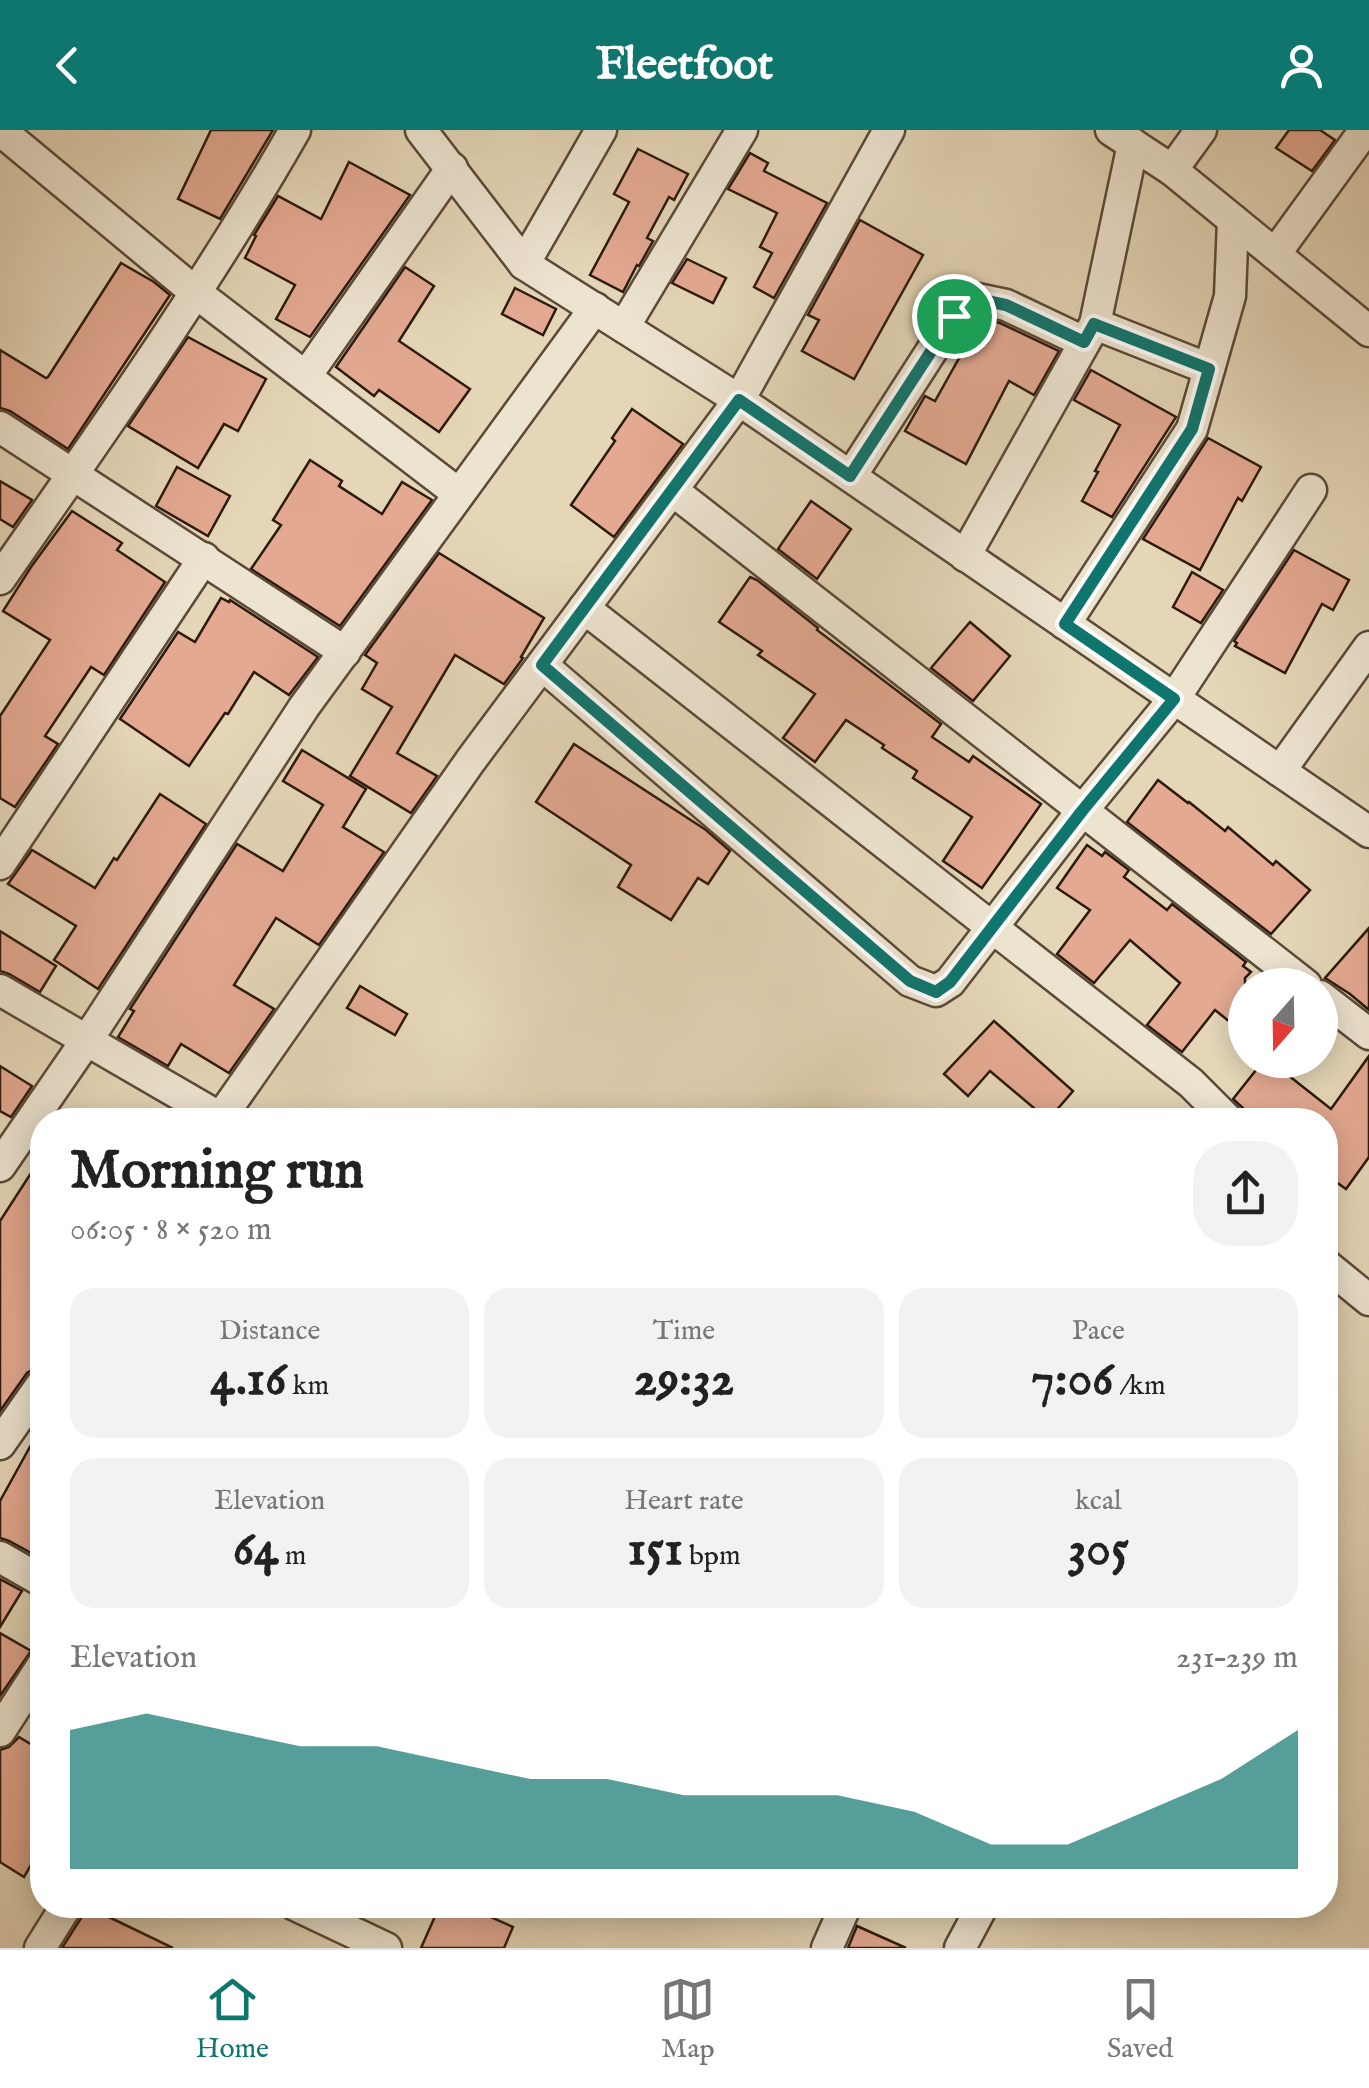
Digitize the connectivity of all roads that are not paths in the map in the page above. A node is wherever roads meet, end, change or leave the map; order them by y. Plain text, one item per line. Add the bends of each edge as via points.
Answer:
1 (0, 130) edge
2 (295, 130) edge
3 (601, 130) edge
4 (742, 130) edge
5 (889, 130) edge
6 (1200, 130) edge
7 (1365, 130) edge
8 (1122, 137) edge
9 (437, 143) edge
10 (1172, 170) junction
11 (1233, 220) junction
12 (1275, 254) junction
13 (524, 264) junction
14 (195, 292) junction
15 (594, 308) junction
16 (624, 328) junction
17 (1369, 331) edge
18 (1089, 333) junction
19 (1209, 369) junction
20 (306, 376) junction
21 (739, 400) junction
22 (0, 427) edge
23 (74, 473) junction
24 (850, 476) junction
25 (672, 490) junction
26 (1311, 490) dead end
27 (459, 494) junction
28 (966, 556) junction
29 (204, 558) junction
30 (0, 579) edge
31 (584, 608) junction
32 (1065, 624) junction
33 (1369, 647) edge
34 (345, 652) junction
35 (542, 665) junction
36 (1174, 699) junction
37 (1280, 771) junction
38 (1082, 811) junction
39 (1369, 832) edge
40 (0, 864) edge
41 (992, 929) junction
42 (1284, 968) edge
43 (0, 990) edge
44 (1338, 1010) edge
45 (1369, 1034) edge
46 (86, 1040) junction
47 (40, 1108) edge
48 (202, 1108) edge
49 (229, 1108) edge
50 (1211, 1108) edge
51 (30, 1122) edge
52 (0, 1166) edge
53 (1338, 1275) edge
54 (1369, 1300) edge
55 (30, 1401) edge
56 (0, 1444) edge
57 (0, 1557) edge
58 (30, 1574) edge
59 (30, 1685) edge
60 (0, 1731) edge
61 (59, 1918) edge
62 (323, 1918) edge
63 (840, 1918) edge
64 (976, 1918) edge
65 (40, 1948) edge
66 (386, 1948) edge
67 (827, 1948) edge
68 (960, 1948) edge

1 - 14 street
2 - 14 street
3 - 13 street
4 - 16 street
5 - 21 street
6 - 10 street
7 - 12 street
8 - 10 street
8 - 18 street
9 - 13 street
9 - 20 street
10 - 11 street
11 - 12 street
11 - 19 street via 1230,296
12 - 17 street
13 - 15 street
14 - 20 street
14 - 23 street
15 - 16 street
15 - 27 street
16 - 21 street
18 - 19 street
18 - 24 street via 977,299 954,316
18 - 28 street
19 - 32 street via 1192,429
20 - 27 street
21 - 24 street
21 - 25 street
22 - 23 street
23 - 29 street
23 - 30 street
24 - 28 street
25 - 31 street
25 - 38 street
26 - 36 street
27 - 34 street
28 - 32 street
29 - 34 street
29 - 40 street
31 - 35 street
31 - 41 street
32 - 36 street
33 - 37 street
34 - 46 street
35 - 41 street via 910,981 936,992
35 - 49 street
36 - 37 street
36 - 38 street
37 - 39 street
38 - 41 street
38 - 42 street
41 - 50 street via 1191,1083
43 - 46 street
44 - 45 street
46 - 47 street
46 - 48 street
51 - 52 street
53 - 54 street
55 - 56 street
57 - 58 street
59 - 60 street
61 - 65 street
62 - 66 street
63 - 67 street
64 - 68 street

